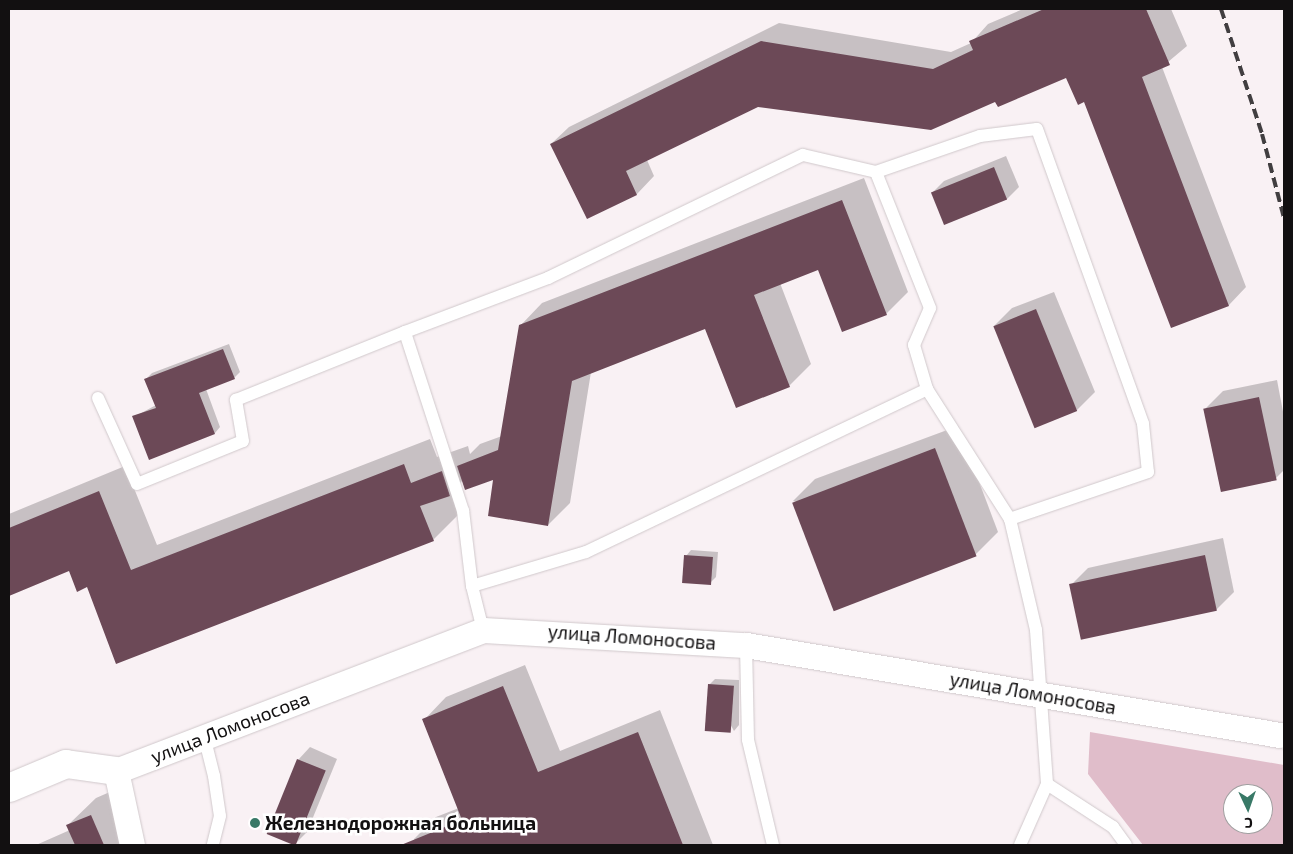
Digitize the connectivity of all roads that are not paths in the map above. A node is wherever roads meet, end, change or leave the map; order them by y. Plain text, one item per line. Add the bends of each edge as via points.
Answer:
1 (876, 172) junction
2 (404, 332) junction
3 (927, 389) junction
4 (98, 398) dead end
5 (1010, 520) junction
6 (472, 586) junction
7 (483, 630) junction
8 (746, 645) junction
9 (1043, 694) junction
10 (1280, 735) dead end
11 (204, 736) junction
12 (116, 771) junction
13 (1047, 784) junction
14 (9, 788) edge
15 (132, 845) edge
16 (213, 845) edge
17 (773, 845) edge
18 (1020, 845) edge
19 (1126, 845) edge

1 - 2 lane via 803,155 548,278
1 - 3 lane via 930,308 914,345
1 - 5 lane via 980,136 1037,129 1143,424 1148,472
2 - 4 lane via 236,400 243,441 137,484
2 - 6 lane via 464,511
3 - 5 lane
3 - 6 lane via 586,552
5 - 9 lane via 1036,630
6 - 7 lane
7 - 8 street, улица Ломоносова
7 - 11 street, улица Ломоносова
8 - 9 street, улица Ломоносова
8 - 17 lane via 748,740
9 - 10 street, улица Ломоносова
9 - 13 lane
11 - 12 street, улица Ломоносова
11 - 16 lane via 220,816
12 - 14 street, улица Ломоносова via 66,764
12 - 15 street
13 - 18 lane
13 - 19 lane via 1113,827

